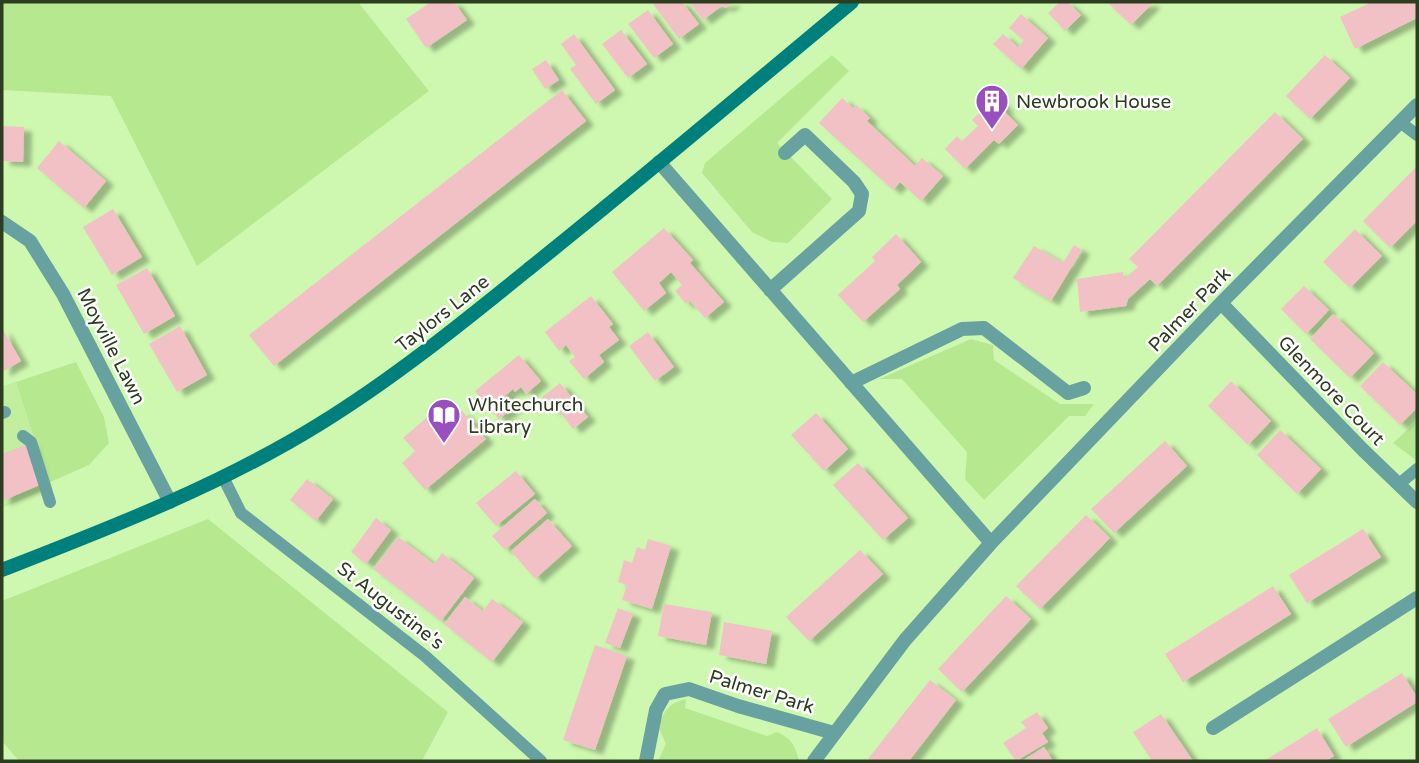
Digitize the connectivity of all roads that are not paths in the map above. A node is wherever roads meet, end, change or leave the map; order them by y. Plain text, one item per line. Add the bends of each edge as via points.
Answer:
1 (852, 2) edge
2 (1417, 105) edge
3 (1400, 122) junction
4 (1417, 135) edge
5 (785, 153) dead end
6 (659, 162) junction
7 (2, 222) edge
8 (770, 290) junction
9 (1221, 303) junction
10 (851, 383) junction
11 (1084, 388) dead end
12 (23, 436) dead end
13 (1417, 469) edge
14 (223, 477) junction
15 (1399, 484) junction
16 (50, 502) dead end
17 (170, 502) junction
18 (1417, 502) edge
19 (991, 543) junction
20 (2, 570) edge
21 (1417, 598) edge
22 (1213, 728) dead end
23 (834, 733) junction
24 (541, 761) edge
25 (646, 761) edge
26 (814, 761) edge

1 - 6 main road, Taylors Lane
2 - 3 street, Palmer Park
3 - 4 lane
3 - 9 street, Palmer Park
5 - 8 street via 805,135 862,194 859,211
6 - 8 street
6 - 14 main road, Taylors Lane via 427,351 318,425
7 - 17 street, Moyville Lawn via 30,241 63,294
8 - 10 street
9 - 15 street, Glenmore Court
9 - 19 street, Palmer Park
10 - 11 street via 962,329 984,328 1068,393
10 - 19 street
12 - 16 lane via 31,442
13 - 15 lane
14 - 17 main road, Taylors Lane
14 - 24 lane, St Augustine's via 241,513 425,656
15 - 18 street, Glenmore Court
17 - 20 main road, Taylors Lane
19 - 23 street, Palmer Park via 905,640
21 - 22 street
23 - 25 street, Palmer Park via 689,689 665,694 656,710
23 - 26 street, Palmer Park

